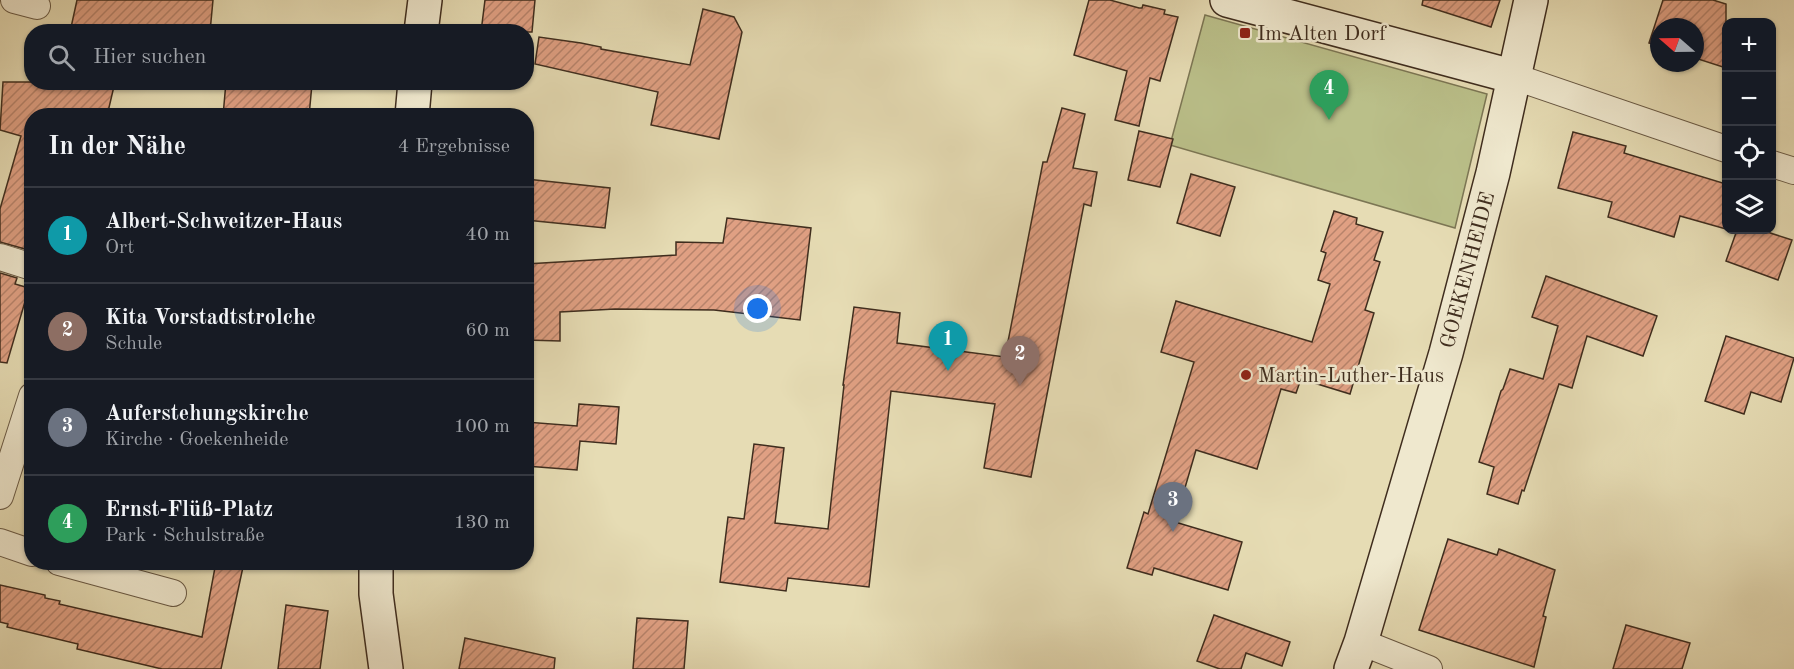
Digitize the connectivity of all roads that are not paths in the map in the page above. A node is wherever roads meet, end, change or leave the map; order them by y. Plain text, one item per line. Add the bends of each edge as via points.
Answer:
1 (425, 0) edge
2 (1227, 0) edge
3 (1531, 0) edge
4 (422, 24) edge
5 (1515, 77) junction
6 (414, 90) edge
7 (413, 108) edge
8 (1722, 147) edge
9 (1776, 165) edge
10 (1794, 171) edge
11 (0, 257) edge
12 (24, 264) edge
13 (24, 421) edge
14 (0, 496) edge
15 (0, 542) edge
16 (24, 550) edge
17 (88, 570) edge
18 (376, 570) edge
19 (173, 593) dead end
20 (1356, 656) edge
21 (386, 669) edge
22 (1429, 669) edge

1 - 4 street
2 - 5 street
3 - 5 street, GOEKENHEIDE
5 - 8 street
5 - 20 street, GOEKENHEIDE via 1446,353
6 - 7 street
9 - 10 street
11 - 12 street
13 - 14 street
15 - 16 street
17 - 19 street
18 - 21 street
20 - 22 street

